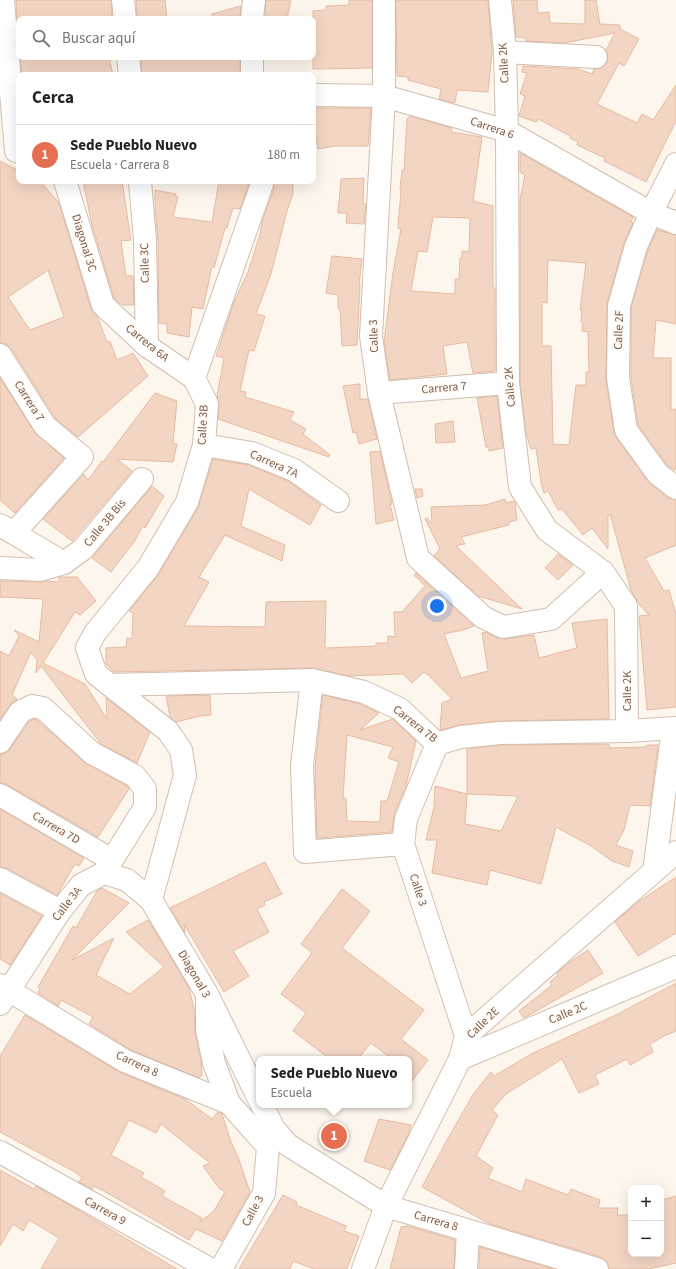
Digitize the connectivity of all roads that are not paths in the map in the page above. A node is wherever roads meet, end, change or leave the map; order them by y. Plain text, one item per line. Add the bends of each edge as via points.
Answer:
1 (3, 0) edge
2 (123, 0) edge
3 (254, 0) edge
4 (384, 0) edge
5 (500, 0) edge
6 (125, 16) edge
7 (252, 16) edge
8 (505, 52) junction
9 (596, 57) dead end
10 (128, 60) edge
11 (252, 60) edge
12 (130, 72) edge
13 (252, 72) edge
14 (316, 95) edge
15 (384, 96) junction
16 (507, 131) junction
17 (12, 149) edge
18 (676, 164) edge
19 (67, 184) edge
20 (140, 184) edge
21 (262, 184) edge
22 (651, 212) junction
23 (676, 223) edge
24 (103, 305) joint
25 (147, 346) junction
26 (0, 355) edge
27 (194, 378) junction
28 (508, 383) junction
29 (380, 393) junction
30 (204, 445) junction
31 (142, 479) dead end
32 (676, 488) edge
33 (338, 501) dead end
34 (7, 529) edge
35 (64, 563) junction
36 (0, 568) edge
37 (603, 572) junction
38 (312, 680) junction
39 (110, 685) junction
40 (674, 728) edge
41 (627, 730) junction
42 (0, 742) edge
43 (437, 744) junction
44 (0, 795) edge
45 (404, 844) junction
46 (676, 852) edge
47 (108, 867) junction
48 (654, 871) junction
49 (0, 879) edge
50 (151, 900) junction
51 (60, 911) junction
52 (676, 967) edge
53 (3, 993) edge
54 (207, 994) junction
55 (466, 1036) junction
56 (460, 1058) junction
57 (256, 1093) edge
58 (229, 1103) junction
59 (264, 1108) edge
60 (278, 1146) junction
61 (0, 1152) edge
62 (386, 1206) junction
63 (468, 1231) junction
64 (210, 1269) edge
65 (221, 1269) edge
66 (363, 1269) edge
67 (466, 1269) edge
68 (597, 1269) edge

1 - 17 street
2 - 6 street
3 - 7 street
4 - 15 street, Calle 3
5 - 8 street, Calle 2K
8 - 9 street
8 - 16 street, Calle 2K
10 - 12 street
11 - 13 street
14 - 15 street, Carrera 6
15 - 16 street, Carrera 6
15 - 29 street, Calle 3 via 372,336
16 - 22 street, Carrera 6
16 - 28 street, Calle 2K
18 - 22 street, Calle 2F
19 - 24 street, Diagonal 3C
20 - 25 street, Calle 3C via 145,241
21 - 27 street
22 - 23 street, Carrera 6
22 - 32 street, Calle 2F via 636,246 619,306 618,378 626,430 658,474
24 - 25 street, Carrera 6A
25 - 27 street, Carrera 6A
26 - 34 street, Carrera 7 via 45,426 82,458
27 - 30 street, Calle 3B via 207,404
28 - 29 street, Carrera 7
28 - 37 street, Calle 2K via 520,487 547,530
29 - 37 street, Calle 3 via 418,558 483,617 503,627 551,619
30 - 33 street, Carrera 7A via 252,452 294,470
30 - 39 street, Calle 3B via 187,502 148,568 95,633 87,648 96,674
31 - 35 street, Calle 3B Bis via 83,549
34 - 35 street
35 - 36 street via 40,570
37 - 41 street, Calle 2K via 626,606
38 - 39 street, Carrera 7B
38 - 43 street, Carrera 7B via 364,692 400,709
38 - 45 street via 302,766 304,852
39 - 50 street via 168,730 181,750 185,775
40 - 41 street, Carrera 7B
40 - 48 street
41 - 43 street, Carrera 7B via 500,732
42 - 47 street via 20,712 32,706 43,708 92,753 135,776 145,789 145,807
43 - 45 street, Calle 3 via 406,819
44 - 47 street, Carrera 7D
45 - 55 street, Calle 3
46 - 48 street, Calle 2E
47 - 50 street, Diagonal 3
47 - 51 street, Calle 3A via 81,885
48 - 55 street, Calle 2E
49 - 51 street
50 - 54 street, Diagonal 3
51 - 53 street, Calle 3A
52 - 56 street, Calle 2C
53 - 58 street, Carrera 8 via 125,1061
54 - 57 street, Diagonal 3
54 - 58 street via 207,1030 214,1063
55 - 56 street, Calle 2E
56 - 62 street, Calle 2E
58 - 60 street, Carrera 8
59 - 60 street via 274,1129
60 - 62 street, Carrera 8
60 - 65 street, Calle 3 via 264,1193
61 - 64 street, Carrera 9
62 - 63 street, Carrera 8
62 - 66 street, Calle 2E
63 - 67 street
63 - 68 street, Carrera 8

